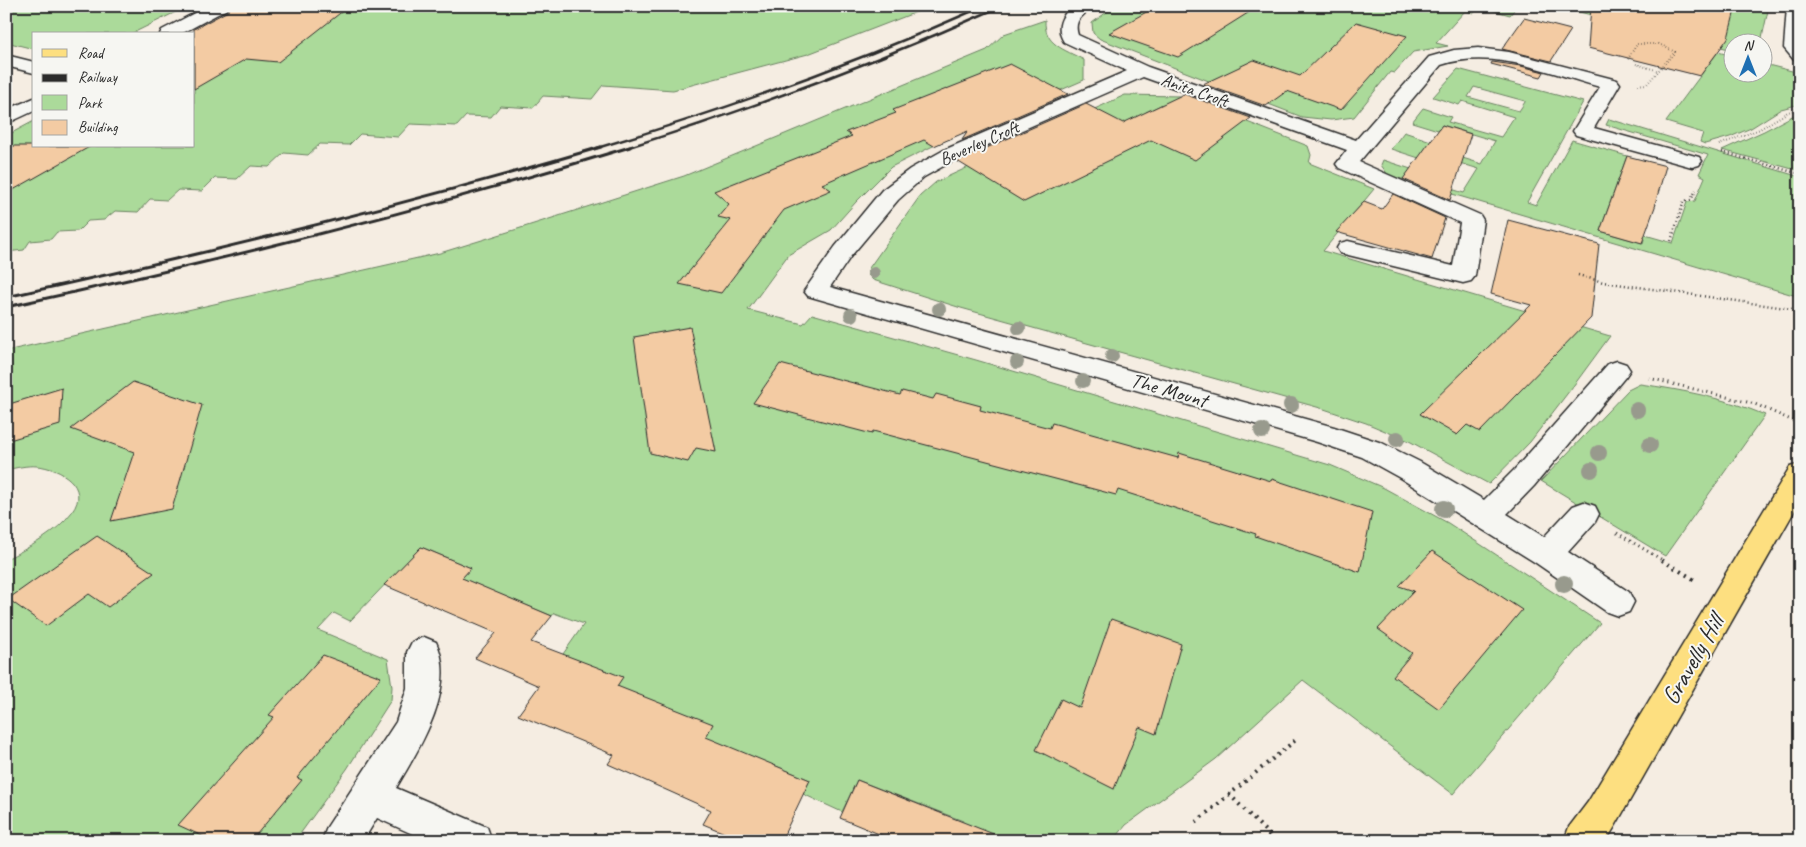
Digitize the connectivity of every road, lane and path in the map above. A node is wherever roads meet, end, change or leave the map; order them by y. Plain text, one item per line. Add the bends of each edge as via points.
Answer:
1 (221, 6) edge
2 (1084, 6) edge
3 (1795, 6) edge
4 (172, 32) edge
5 (1800, 56) edge
6 (6, 60) edge
7 (32, 67) edge
8 (1554, 68) junction
9 (1142, 71) junction
10 (1611, 84) junction
11 (1543, 87) dead end
12 (32, 105) edge
13 (1800, 108) edge
14 (6, 118) edge
15 (1718, 145) dead end
16 (1719, 150) dead end
17 (1353, 156) junction
18 (1692, 161) joint
19 (1800, 174) edge
20 (1671, 241) dead end
21 (1348, 248) dead end
22 (843, 252) joint
23 (1578, 276) dead end
24 (1800, 310) edge
25 (1617, 370) joint
26 (1800, 424) edge
27 (1800, 475) edge
28 (1584, 514) joint
29 (1486, 517) junction
30 (1547, 554) junction
31 (1727, 599) junction
32 (1618, 602) dead end
33 (424, 652) dead end
34 (1298, 738) dead end
35 (1229, 794) junction
36 (371, 796) junction
37 (1196, 822) dead end
38 (341, 841) edge
39 (473, 841) edge
40 (1275, 841) edge
41 (1582, 841) edge

1 - 4 street
2 - 9 street, Anita Croft via 1069,19 1066,28 1070,38
3 - 5 street via 1793,48
6 - 7 street
8 - 10 street
8 - 11 street
8 - 17 street via 1478,53 1435,61
9 - 17 street, Anita Croft
9 - 22 street, Beverley Croft via 951,154 917,173 890,195
10 - 10 path via 1637,44 1659,44 1675,52 1647,84 1630,88
10 - 18 street via 1583,131
12 - 14 street
13 - 15 path via 1760,129
16 - 19 path
17 - 21 street, Anita Croft via 1472,220 1463,276
18 - 20 path via 1702,176 1691,200 1684,201
22 - 29 street, The Mount via 816,291 1372,450
23 - 24 path
25 - 26 path via 1755,404
25 - 29 street
27 - 31 main road, Gravelly Hill
28 - 30 street
28 - 31 path
29 - 30 street, The Mount
30 - 32 street, The Mount
31 - 41 main road, Gravelly Hill via 1601,815
33 - 36 street via 424,688 411,730
34 - 35 path
35 - 37 path
35 - 40 path
36 - 38 street
36 - 39 street

